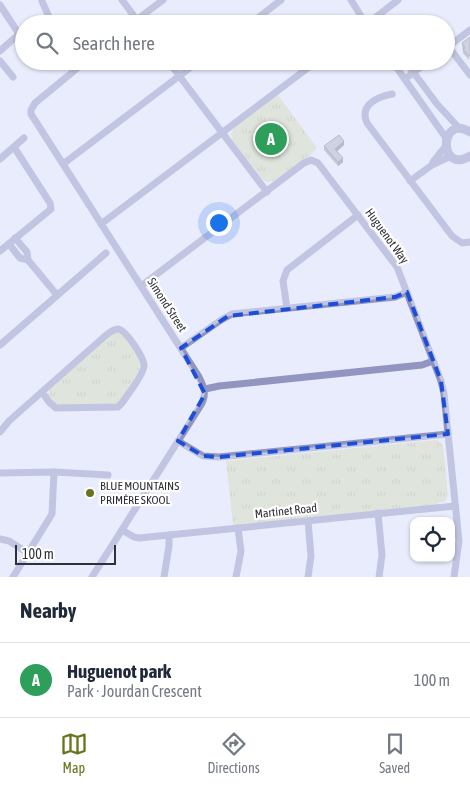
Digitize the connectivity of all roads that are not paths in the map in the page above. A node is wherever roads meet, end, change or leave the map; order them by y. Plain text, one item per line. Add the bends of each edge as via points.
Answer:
1 (122, 0) edge
2 (164, 0) edge
3 (281, 0) edge
4 (352, 0) edge
5 (398, 0) edge
6 (42, 1) edge
7 (0, 5) edge
8 (46, 15) edge
9 (132, 15) edge
10 (145, 15) edge
11 (262, 15) edge
12 (363, 15) edge
13 (380, 15) edge
14 (15, 25) edge
15 (470, 30) edge
16 (15, 38) edge
17 (455, 41) edge
18 (0, 51) edge
19 (455, 57) edge
20 (0, 61) edge
21 (75, 70) edge
22 (175, 70) edge
23 (187, 70) edge
24 (305, 70) edge
25 (398, 70) edge
26 (410, 70) edge
27 (416, 70) edge
28 (412, 73) junction
29 (470, 75) edge
30 (12, 76) dead end
31 (179, 76) junction
32 (404, 79) junction
33 (392, 94) dead end
34 (465, 129) edge
35 (222, 133) junction
36 (24, 138) dead end
37 (446, 143) junction
38 (14, 148) junction
39 (451, 156) junction
40 (466, 158) edge
41 (0, 159) edge
42 (63, 164) junction
43 (432, 165) junction
44 (470, 166) edge
45 (410, 181) junction
46 (266, 192) junction
47 (358, 215) junction
48 (101, 224) junction
49 (15, 238) junction
50 (470, 242) edge
51 (9, 244) junction
52 (0, 251) edge
53 (106, 253) dead end
54 (28, 260) junction
55 (140, 286) junction
56 (407, 292) junction
57 (57, 296) junction
58 (287, 308) junction
59 (0, 345) edge
60 (181, 348) junction
61 (433, 361) junction
62 (205, 389) junction
63 (42, 392) junction
64 (0, 432) edge
65 (448, 434) junction
66 (178, 441) junction
67 (54, 472) junction
68 (0, 473) edge
69 (108, 475) dead end
70 (455, 506) junction
71 (378, 513) junction
72 (308, 521) junction
73 (238, 528) junction
74 (122, 530) junction
75 (169, 535) junction
76 (0, 539) edge
77 (28, 553) junction
78 (13, 577) edge
79 (92, 577) edge
80 (164, 577) edge
81 (236, 577) edge
82 (308, 577) edge
83 (379, 577) edge
84 (454, 577) edge

1 - 9 street
2 - 10 street
3 - 11 street
4 - 12 street
5 - 13 street
6 - 8 street
7 - 14 street
15 - 17 street
16 - 18 street
19 - 29 street
20 - 30 street
21 - 42 street, Simond Street via 31,110
22 - 31 street
23 - 31 street
24 - 35 street
25 - 32 street
26 - 28 street
27 - 28 street
28 - 32 street
28 - 34 street via 442,111
31 - 35 street
31 - 42 street
32 - 37 street
33 - 45 street via 372,102 365,109 364,116
34 - 37 street via 452,132
35 - 46 street
35 - 48 street
36 - 38 street
37 - 39 street
37 - 43 street
38 - 41 street
38 - 49 street via 51,206
39 - 40 street
39 - 43 street
40 - 44 street
42 - 48 street, Simond Street
43 - 45 street
45 - 50 street via 454,238 462,243
46 - 47 street, Huguenot Way via 313,160
46 - 55 street, Huguenot Way
47 - 56 street, Huguenot Way via 397,267
47 - 58 street via 287,270 283,281
48 - 55 street, Simond Street
49 - 51 street
49 - 54 street via 27,252
51 - 52 street
51 - 54 street via 20,258
53 - 57 street
54 - 57 street
55 - 60 street, Simond Street
56 - 58 street via 395,297
56 - 61 street, Huguenot Way
57 - 59 street
58 - 60 street via 228,316
60 - 62 street, Simond Street
61 - 62 street via 422,365
61 - 65 street, Huguenot Way via 444,394
62 - 66 street via 201,405
63 - 63 street via 114,330 126,333 144,362 144,370 118,407 56,408
63 - 64 street
65 - 66 street via 219,457 204,456
65 - 70 street, Huguenot Way
66 - 74 street
67 - 68 street
67 - 69 street
67 - 77 street via 52,514
70 - 71 street, Martinet Road
70 - 84 street, Huguenot Way via 459,547
71 - 72 street, Martinet Road
71 - 83 street via 382,555
72 - 73 street, Martinet Road
72 - 82 street via 311,556
73 - 75 street, Martinet Road
73 - 81 street via 240,551
74 - 75 street, Martinet Road via 136,538
74 - 79 street
75 - 80 street
76 - 77 street
77 - 78 street

